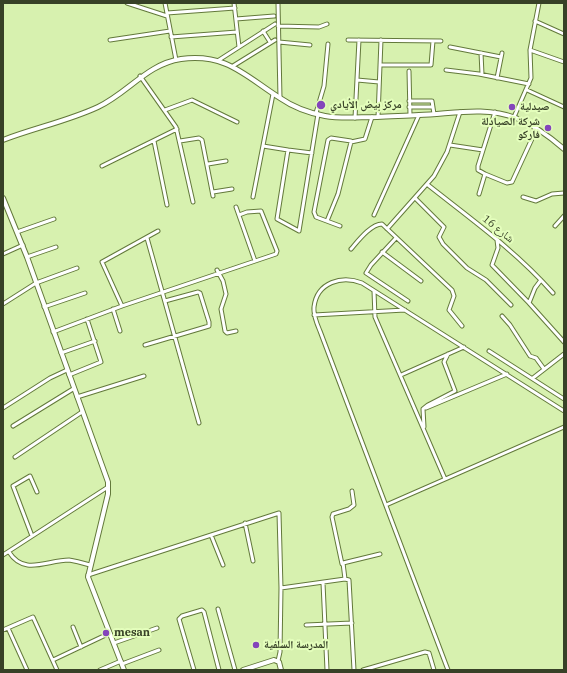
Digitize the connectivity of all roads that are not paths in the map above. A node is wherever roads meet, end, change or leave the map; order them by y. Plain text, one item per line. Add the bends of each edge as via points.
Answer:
1 (127, 3) edge
2 (165, 3) edge
3 (234, 3) edge
4 (278, 3) edge
5 (539, 3) edge
6 (235, 8) junction
7 (167, 15) junction
8 (274, 16) dead end
9 (236, 19) junction
10 (535, 21) junction
11 (275, 24) dead end
12 (327, 24) dead end
13 (278, 26) junction
14 (170, 31) junction
15 (263, 31) junction
16 (237, 32) junction
17 (564, 34) edge
18 (171, 37) junction
19 (110, 40) dead end
20 (275, 40) dead end
21 (348, 40) dead end
22 (359, 40) junction
23 (381, 40) junction
24 (433, 41) junction
25 (441, 41) dead end
26 (270, 42) junction
27 (278, 42) junction
28 (328, 44) dead end
29 (310, 45) dead end
30 (450, 47) dead end
31 (239, 48) junction
32 (530, 50) junction
33 (481, 53) junction
34 (502, 53) dead end
35 (501, 57) junction
36 (176, 60) junction
37 (219, 60) junction
38 (564, 62) edge
39 (380, 65) junction
40 (233, 66) junction
41 (446, 70) dead end
42 (409, 71) dead end
43 (482, 74) junction
44 (140, 76) junction
45 (497, 78) junction
46 (357, 80) junction
47 (379, 82) junction
48 (529, 84) junction
49 (527, 90) junction
50 (273, 94) junction
51 (280, 98) junction
52 (409, 101) junction
53 (433, 106) junction
54 (409, 107) junction
55 (564, 107) edge
56 (164, 110) junction
57 (460, 112) junction
58 (495, 112) junction
59 (317, 114) junction
60 (434, 114) junction
61 (410, 115) junction
62 (419, 115) junction
63 (372, 117) junction
64 (378, 117) junction
65 (514, 117) junction
66 (354, 118) junction
67 (237, 122) dead end
68 (537, 128) junction
69 (177, 129) junction
70 (3, 140) edge
71 (154, 141) junction
72 (180, 141) junction
73 (352, 141) junction
74 (450, 145) junction
75 (263, 146) junction
76 (564, 149) edge
77 (288, 150) junction
78 (483, 150) junction
79 (129, 153) junction
80 (312, 153) junction
81 (130, 159) dead end
82 (226, 162) dead end
83 (208, 164) junction
84 (102, 166) dead end
85 (485, 174) junction
86 (428, 185) junction
87 (232, 189) dead end
88 (564, 193) edge
89 (479, 194) dead end
90 (253, 197) dead end
91 (523, 197) dead end
92 (3, 198) edge
93 (415, 198) junction
94 (192, 202) dead end
95 (167, 206) dead end
96 (236, 207) dead end
97 (8, 209) junction
98 (3, 210) edge
99 (239, 215) junction
100 (374, 215) dead end
101 (564, 216) edge
102 (54, 219) dead end
103 (327, 221) junction
104 (340, 226) dead end
105 (554, 226) dead end
106 (387, 229) junction
107 (158, 231) dead end
108 (17, 232) junction
109 (147, 238) junction
110 (396, 238) junction
111 (497, 240) junction
112 (23, 245) junction
113 (56, 247) dead end
114 (351, 249) dead end
115 (382, 252) junction
116 (3, 254) edge
117 (27, 258) junction
118 (255, 261) junction
119 (77, 268) dead end
120 (217, 270) dead end
121 (219, 274) junction
122 (541, 280) junction
123 (421, 282) dead end
124 (36, 283) junction
125 (374, 291) junction
126 (552, 292) dead end
127 (85, 293) dead end
128 (162, 293) junction
129 (165, 301) junction
130 (408, 301) dead end
131 (3, 304) edge
132 (530, 304) junction
133 (510, 305) dead end
134 (122, 306) junction
135 (44, 307) junction
136 (113, 309) junction
137 (405, 310) junction
138 (374, 312) junction
139 (314, 315) junction
140 (502, 316) dead end
141 (87, 319) junction
142 (462, 326) dead end
143 (120, 331) dead end
144 (236, 331) dead end
145 (52, 332) junction
146 (175, 337) junction
147 (95, 341) junction
148 (564, 342) edge
149 (146, 345) dead end
150 (464, 347) junction
151 (489, 351) dead end
152 (60, 353) junction
153 (448, 354) junction
154 (564, 354) edge
155 (544, 368) junction
156 (68, 373) junction
157 (507, 374) junction
158 (401, 375) junction
159 (144, 376) dead end
160 (533, 378) junction
161 (73, 389) junction
162 (76, 397) junction
163 (564, 399) edge
164 (3, 408) edge
165 (423, 409) junction
166 (564, 411) edge
167 (82, 412) junction
168 (199, 423) dead end
169 (13, 426) dead end
170 (564, 427) edge
171 (424, 431) junction
172 (15, 457) dead end
173 (445, 479) junction
174 (108, 487) junction
175 (352, 491) dead end
176 (37, 492) dead end
177 (386, 505) junction
178 (245, 523) junction
179 (211, 535) junction
180 (32, 536) junction
181 (8, 552) junction
182 (380, 554) dead end
183 (3, 555) edge
184 (253, 561) dead end
185 (342, 564) junction
186 (90, 565) junction
187 (223, 565) dead end
188 (88, 575) junction
189 (344, 579) junction
190 (324, 583) junction
191 (281, 588) junction
192 (218, 609) dead end
193 (352, 623) junction
194 (325, 624) junction
195 (306, 625) dead end
196 (73, 627) dead end
197 (8, 628) junction
198 (157, 628) dead end
199 (3, 630) edge
200 (110, 633) junction
201 (114, 643) junction
202 (81, 647) junction
203 (159, 650) dead end
204 (53, 660) junction
205 (278, 661) junction
206 (121, 662) junction
207 (27, 670) edge
208 (57, 670) edge
209 (100, 670) edge
210 (124, 670) edge
211 (194, 670) edge
212 (219, 670) edge
213 (234, 670) edge
214 (243, 670) edge
215 (281, 670) edge
216 (327, 670) edge
217 (354, 670) edge
218 (362, 670) edge
219 (434, 670) edge
220 (448, 670) edge

1 - 7 street
2 - 7 street
3 - 6 street
4 - 13 street
5 - 10 street
6 - 7 street
6 - 9 street
7 - 14 street
8 - 9 street
9 - 16 street
10 - 17 street
10 - 32 street
11 - 15 street
12 - 13 street via 319,27
13 - 27 street
14 - 18 street
14 - 19 street
15 - 26 street
15 - 31 street
16 - 18 street
16 - 31 street
18 - 36 street
20 - 26 street
21 - 22 street
22 - 23 street
22 - 46 street
23 - 24 street
23 - 39 street
24 - 25 street
24 - 39 street via 431,65
26 - 40 street
27 - 29 street
27 - 51 street
28 - 59 street via 326,76
30 - 33 street
31 - 37 street
32 - 38 street
32 - 48 street
33 - 35 street
33 - 43 street
34 - 35 street
35 - 45 street
36 - 37 street
36 - 44 street via 162,64
37 - 40 street
39 - 47 street
40 - 50 street
41 - 43 street
42 - 52 street
43 - 45 street
44 - 56 street
44 - 70 street via 96,108
45 - 48 street
46 - 47 street
46 - 66 street
47 - 64 street
48 - 49 street
49 - 55 street
49 - 65 street
50 - 51 street
50 - 75 street
51 - 59 street
52 - 53 street via 432,101
52 - 54 street
53 - 54 street
53 - 60 street
54 - 61 street
56 - 67 street via 192,100
56 - 69 street
57 - 58 street
57 - 60 street
57 - 74 street
58 - 65 street
58 - 78 street
59 - 66 street
59 - 80 street
60 - 62 street
61 - 62 street
61 - 64 street
62 - 100 street
63 - 64 street
63 - 66 street
63 - 73 street via 365,139
65 - 68 street
68 - 76 street
68 - 85 street via 512,182 507,183
69 - 71 street
69 - 72 street
71 - 79 street
71 - 95 street
72 - 83 street via 200,138
72 - 94 street
73 - 103 street via 338,194
73 - 103 street via 331,138 326,146 314,212 316,217
74 - 78 street
74 - 86 street
75 - 77 street
75 - 90 street
77 - 80 street
77 - 80 street via 277,219 299,231
78 - 85 street via 477,169
79 - 81 street
79 - 84 street
82 - 83 street
83 - 87 street via 213,194
85 - 89 street
86 - 93 street
86 - 111 street, شارع 16
88 - 91 street via 552,194 536,201
92 - 97 street
93 - 106 street
93 - 133 street via 444,227 439,237 440,241 466,268 486,280
96 - 99 street
97 - 98 street
97 - 108 street
99 - 118 street
99 - 118 street via 261,211 277,251 275,255
101 - 105 street
102 - 108 street
103 - 104 street
106 - 110 street
106 - 114 street via 379,224
107 - 109 street
108 - 112 street
109 - 128 street
109 - 134 street via 102,262
110 - 115 street
110 - 142 street via 452,290 454,296 449,310
111 - 122 street, شارع 16
111 - 132 street via 498,248 492,265
112 - 116 street
112 - 117 street
113 - 117 street
115 - 123 street
115 - 130 street via 366,273
117 - 124 street
118 - 121 street
119 - 124 street
120 - 121 street
121 - 128 street
121 - 144 street via 226,294 221,309 225,331
122 - 126 street, شارع 16
122 - 132 street via 535,288
124 - 131 street
124 - 135 street
125 - 137 street
125 - 138 street
125 - 139 street via 351,278 342,278 325,287 317,298
127 - 135 street
128 - 129 street
128 - 134 street
129 - 146 street
129 - 146 street via 198,292 202,295 209,326
132 - 148 street
134 - 136 street
135 - 145 street
136 - 141 street
136 - 143 street
137 - 138 street
137 - 150 street
138 - 139 street
138 - 158 street
139 - 177 street
140 - 155 street via 530,356 536,358
141 - 145 street
141 - 147 street
145 - 152 street
146 - 149 street
146 - 168 street
147 - 152 street
147 - 156 street via 101,363
150 - 153 street
150 - 157 street
151 - 160 street
152 - 156 street
153 - 158 street
153 - 165 street via 444,362 456,391
154 - 155 street
155 - 160 street
156 - 161 street
156 - 164 street via 50,378
157 - 165 street
157 - 166 street
158 - 171 street
159 - 162 street
160 - 163 street
161 - 162 street
161 - 169 street
162 - 167 street
165 - 171 street
167 - 172 street
167 - 174 street
170 - 173 street
171 - 173 street
173 - 177 street
174 - 180 street
174 - 186 street
175 - 185 street via 352,508 332,514
176 - 180 street via 30,476 13,486
177 - 220 street
178 - 179 street
178 - 184 street
178 - 191 street via 279,513
179 - 187 street
179 - 188 street
180 - 181 street
181 - 183 street
181 - 186 street via 17,561 36,566 68,560
182 - 185 street
185 - 189 street
186 - 188 street
188 - 200 street
189 - 190 street
189 - 193 street via 349,580 350,584
190 - 191 street
190 - 194 street
191 - 205 street
192 - 213 street
193 - 194 street
193 - 217 street
194 - 195 street
194 - 216 street
196 - 202 street
197 - 199 street
197 - 204 street via 34,617
197 - 207 street
198 - 201 street
200 - 201 street
200 - 202 street
201 - 206 street
202 - 204 street
203 - 206 street
204 - 208 street
205 - 214 street
205 - 215 street
206 - 209 street
206 - 210 street
211 - 212 street via 179,619 202,610
218 - 219 street via 425,652 429,653

